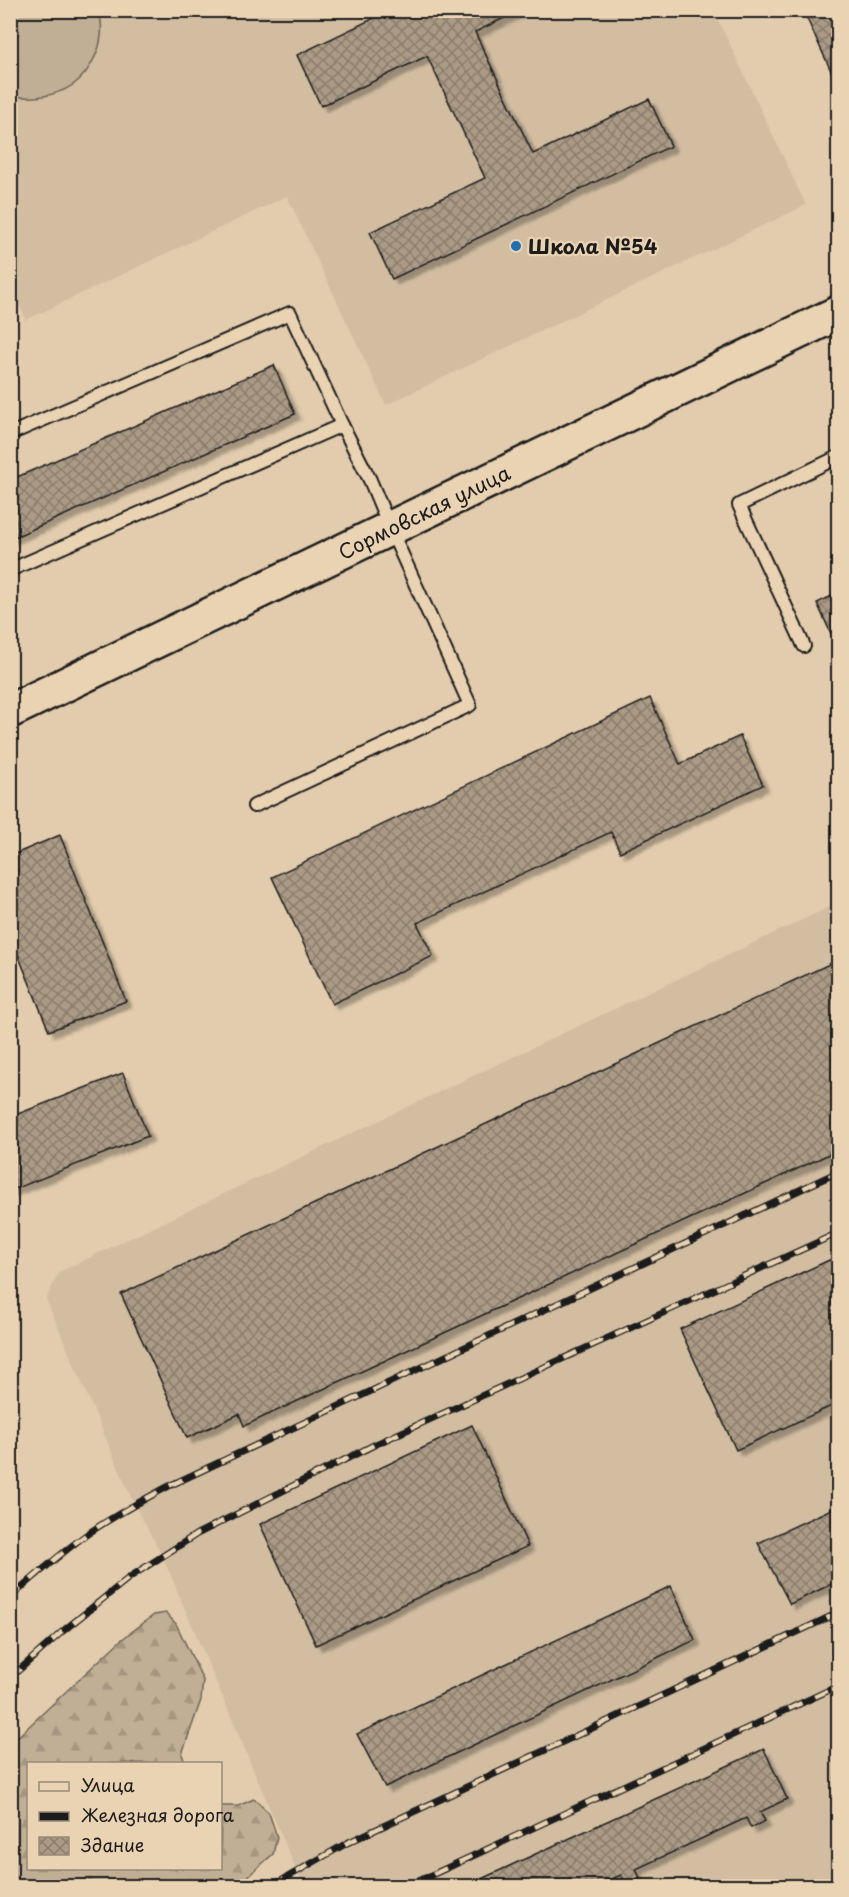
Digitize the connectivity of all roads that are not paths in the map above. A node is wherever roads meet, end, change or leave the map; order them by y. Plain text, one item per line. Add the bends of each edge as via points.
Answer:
1 (838, 313) edge
2 (342, 425) junction
3 (10, 434) edge
4 (838, 458) edge
5 (390, 528) junction
6 (10, 570) edge
7 (804, 646) dead end
8 (10, 711) edge
9 (254, 806) dead end

1 - 5 street, Сормовская улица
2 - 3 lane via 291,314
2 - 5 lane
2 - 6 lane
4 - 7 lane via 739,505
5 - 8 street, Сормовская улица
5 - 9 lane via 470,705

